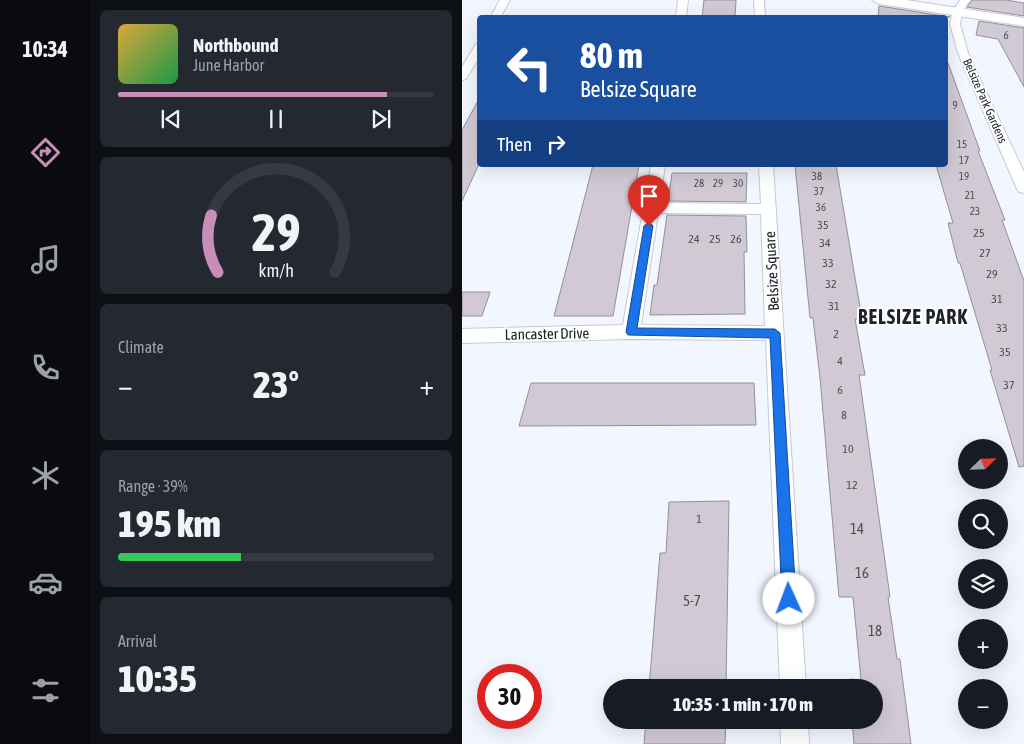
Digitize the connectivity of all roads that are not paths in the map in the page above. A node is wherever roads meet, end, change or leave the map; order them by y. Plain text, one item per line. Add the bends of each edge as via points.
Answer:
1 (506, 0) edge
2 (683, 0) edge
3 (759, 0) edge
4 (880, 0) edge
5 (962, 6) edge
6 (497, 15) edge
7 (680, 15) edge
8 (760, 15) edge
9 (1024, 22) edge
10 (477, 50) edge
11 (466, 64) edge
12 (462, 77) edge
13 (658, 167) edge
14 (766, 167) edge
15 (1024, 189) edge
16 (652, 208) junction
17 (769, 208) junction
18 (631, 332) junction
19 (775, 333) junction
20 (462, 336) edge
21 (793, 679) edge
22 (794, 729) edge
23 (795, 744) edge

1 - 6 street
2 - 7 street
3 - 8 street
4 - 5 street
5 - 9 street
5 - 15 street, Belsize Park Gardens via 955,24 963,53
10 - 11 street
11 - 12 street
13 - 16 street
14 - 17 street, Belsize Square
16 - 17 street
16 - 18 street
17 - 19 street, Belsize Square
18 - 19 street, Belsize Square
18 - 20 street, Lancaster Drive
19 - 21 street
22 - 23 street

